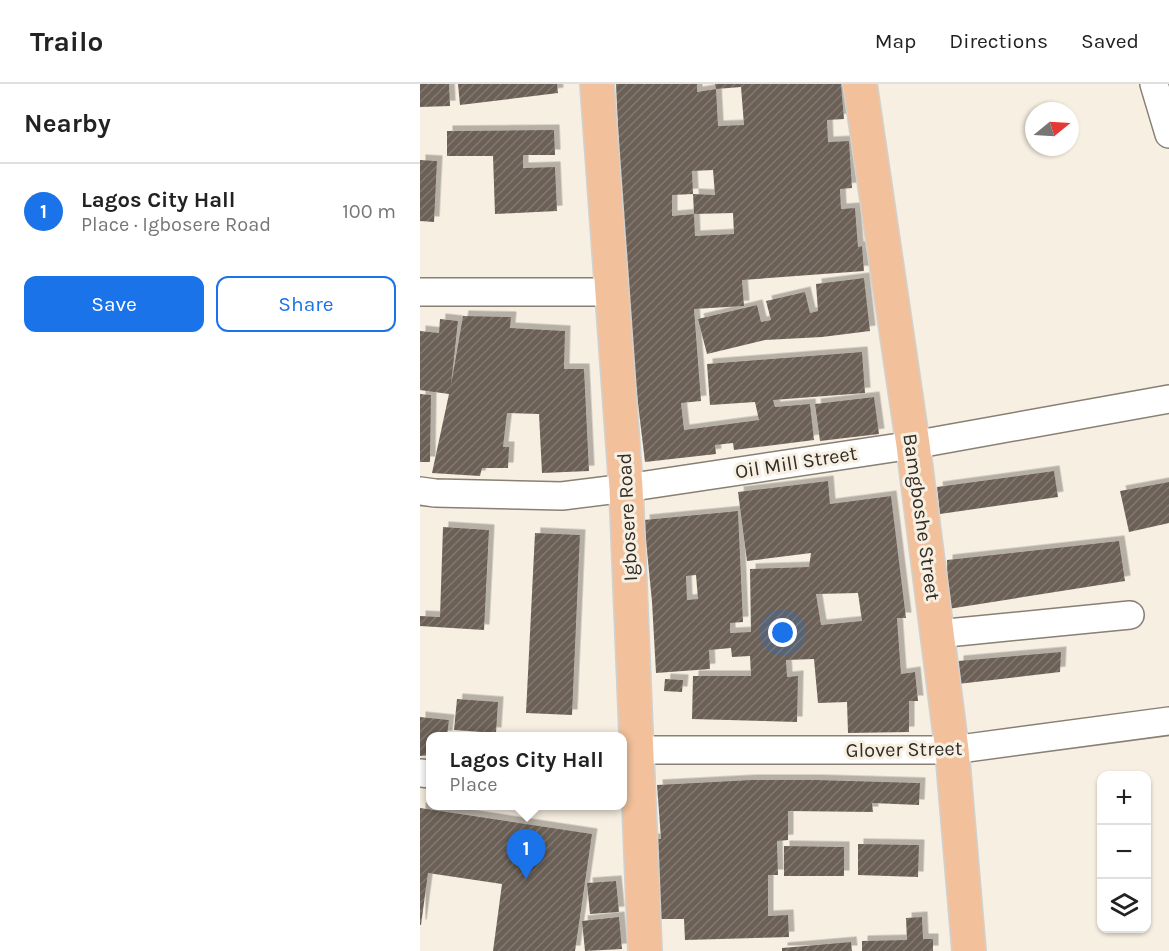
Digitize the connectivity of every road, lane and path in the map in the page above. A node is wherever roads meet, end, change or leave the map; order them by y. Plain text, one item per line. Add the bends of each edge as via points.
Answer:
1 (597, 84) edge
2 (860, 84) edge
3 (1154, 84) edge
4 (1169, 134) edge
5 (420, 292) edge
6 (612, 292) junction
7 (1169, 399) edge
8 (912, 445) junction
9 (626, 488) junction
10 (420, 491) edge
11 (1130, 615) dead end
12 (937, 634) junction
13 (1169, 721) edge
14 (637, 750) junction
15 (952, 750) junction
16 (645, 951) edge
17 (969, 951) edge

1 - 6 main road, Igbosere Road
2 - 8 main road, Bamgboshe Street
3 - 4 street
5 - 6 street
6 - 9 main road, Igbosere Road
7 - 8 street, Oil Mill Street
8 - 9 street, Oil Mill Street
8 - 12 main road, Bamgboshe Street
9 - 10 street, Oil Mill Street via 562,496
9 - 14 main road, Igbosere Road
11 - 12 street
12 - 15 main road, Bamgboshe Street
13 - 15 street, Glover Street
14 - 15 street, Glover Street
14 - 16 main road, Igbosere Road
15 - 17 main road, Bamgboshe Street

